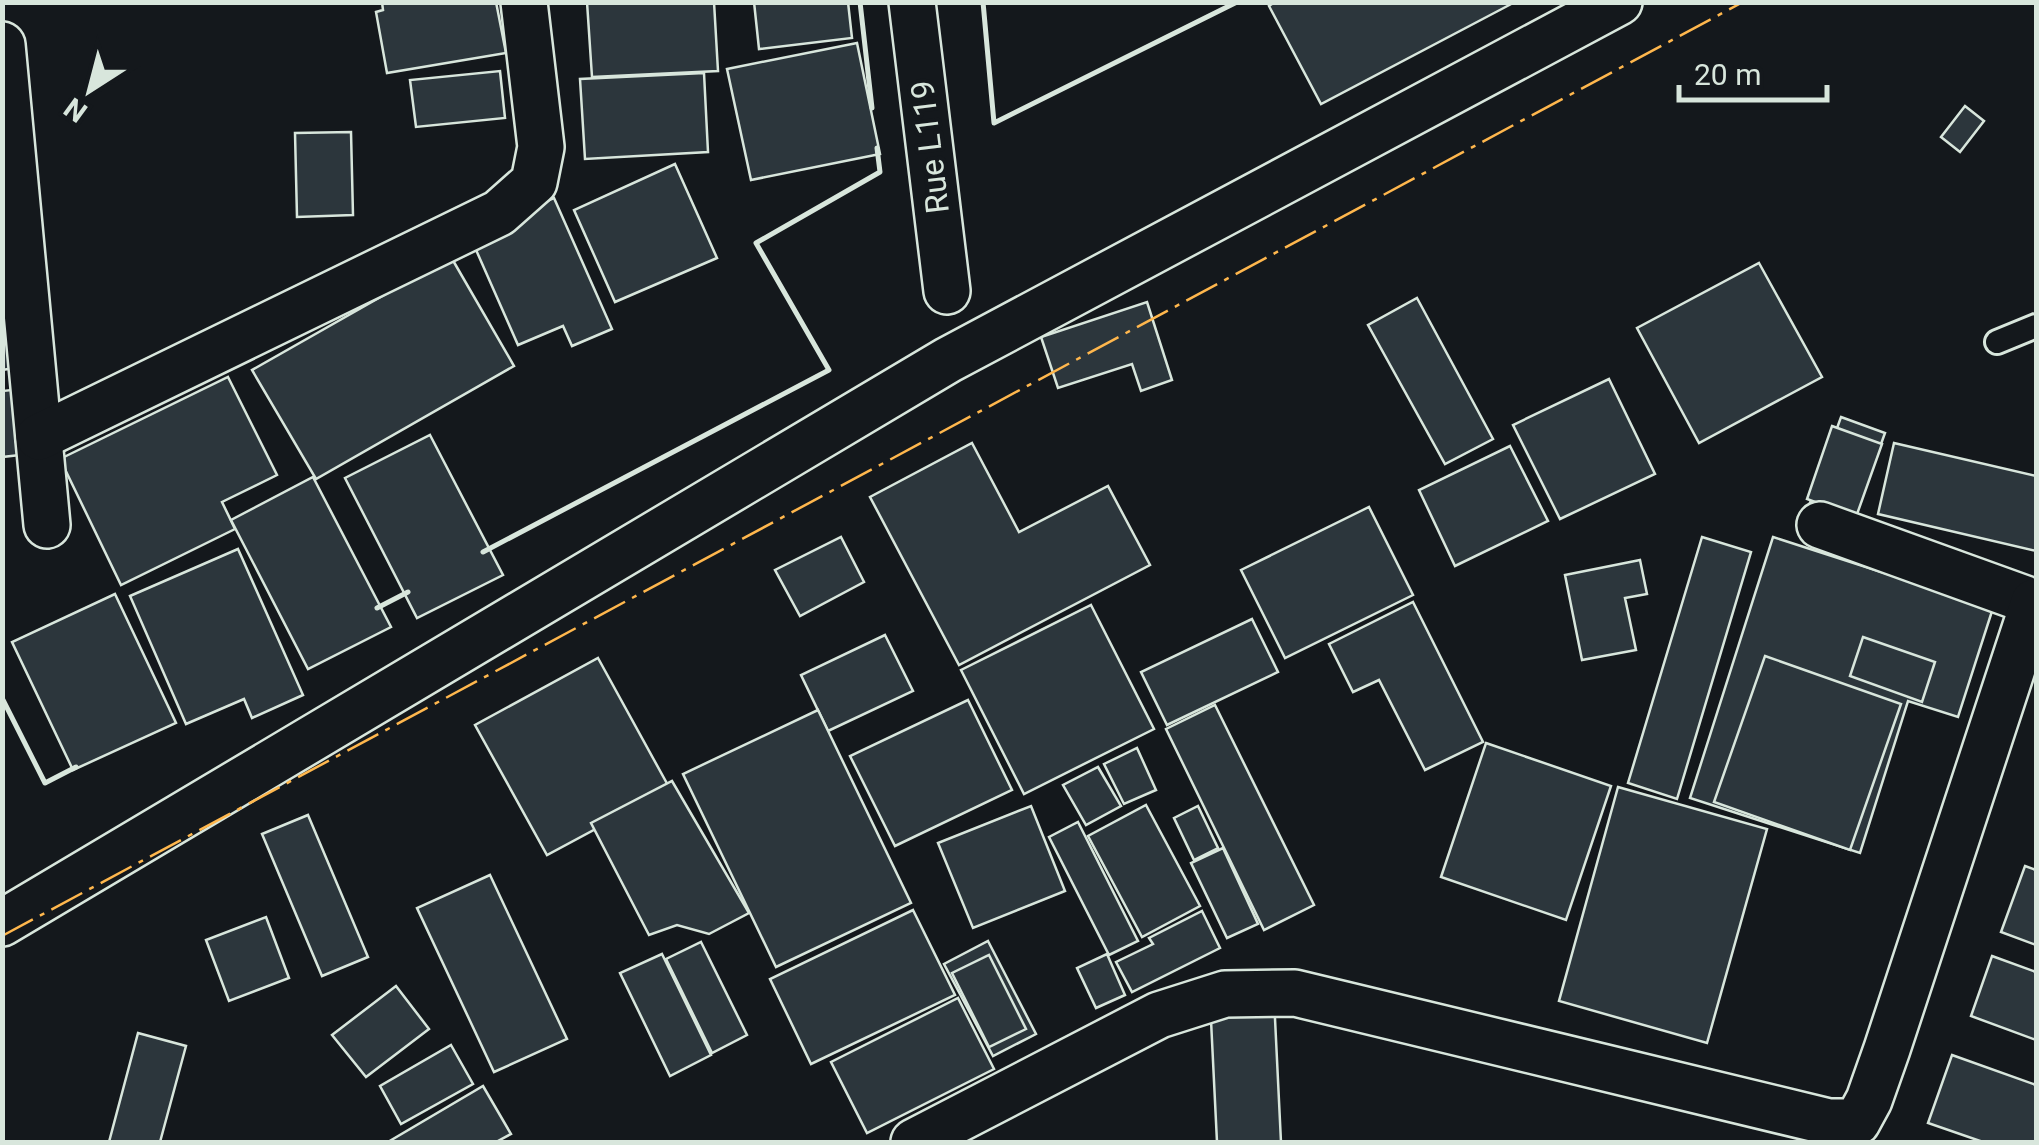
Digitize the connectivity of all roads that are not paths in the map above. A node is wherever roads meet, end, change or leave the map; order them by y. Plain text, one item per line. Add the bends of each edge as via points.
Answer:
1 (524, 2) edge
2 (912, 2) edge
3 (1619, 2) edge
4 (2, 45) edge
5 (947, 292) dead end
6 (2036, 326) edge
7 (1997, 342) dead end
8 (39, 436) junction
9 (1820, 525) dead end
10 (47, 526) dead end
11 (2035, 602) edge
12 (2, 923) edge
13 (914, 1142) edge

1 - 8 street via 541,147 534,182 499,213
2 - 5 street, Rue L119
3 - 12 street via 948,360
4 - 8 street
6 - 7 lane
8 - 10 street
9 - 11 street
11 - 13 street via 1887,1048 1856,1122 1829,1122 1295,993 1225,994 1159,1015

